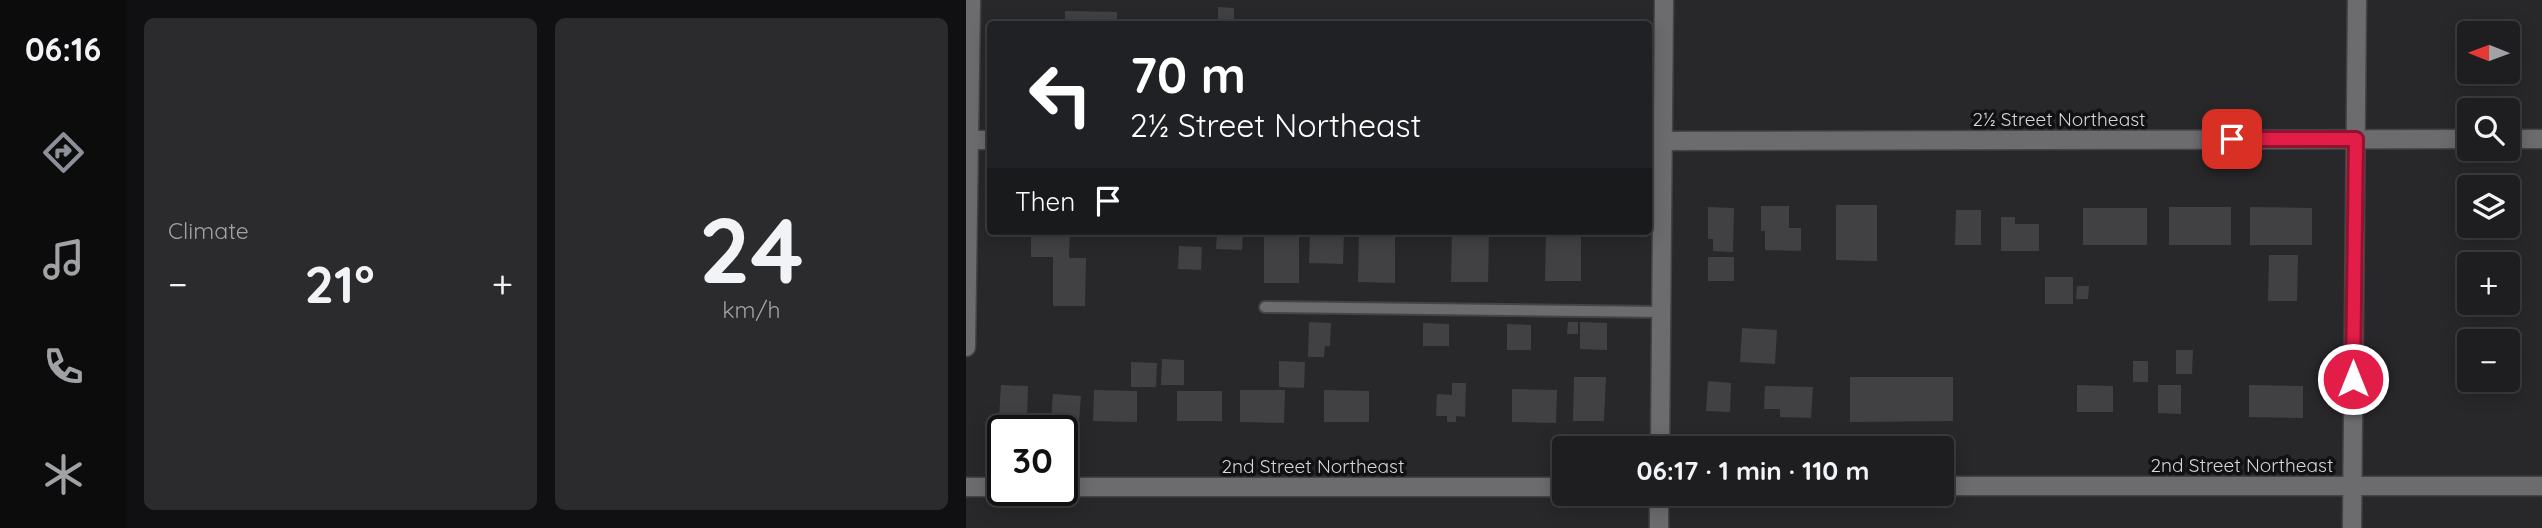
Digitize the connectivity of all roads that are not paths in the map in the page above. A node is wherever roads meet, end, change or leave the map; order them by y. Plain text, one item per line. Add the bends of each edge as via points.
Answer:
1 (971, 0) edge
2 (1664, 0) edge
3 (2357, 0) edge
4 (2356, 139) junction
5 (2457, 139) edge
6 (2520, 139) edge
7 (2542, 139) edge
8 (967, 140) edge
9 (987, 140) edge
10 (1655, 141) edge
11 (1265, 307) dead end
12 (1661, 312) junction
13 (966, 346) edge
14 (1660, 436) edge
15 (2353, 485) junction
16 (1954, 486) edge
17 (2542, 486) edge
18 (966, 487) edge
19 (987, 487) edge
20 (1078, 487) edge
21 (1552, 487) edge
22 (1659, 506) edge
23 (1659, 528) edge
24 (2352, 528) edge

1 - 8 street
2 - 10 street
3 - 4 street
4 - 5 street, 2½ Street Northeast
4 - 10 street, 2½ Street Northeast
4 - 15 street
6 - 7 street
8 - 9 street
8 - 13 street
10 - 12 street
11 - 12 lane
12 - 14 street
15 - 16 street, 2nd Street Northeast
15 - 17 street, 2nd Street Northeast
15 - 24 street
18 - 19 street
20 - 21 street, 2nd Street Northeast
22 - 23 street

